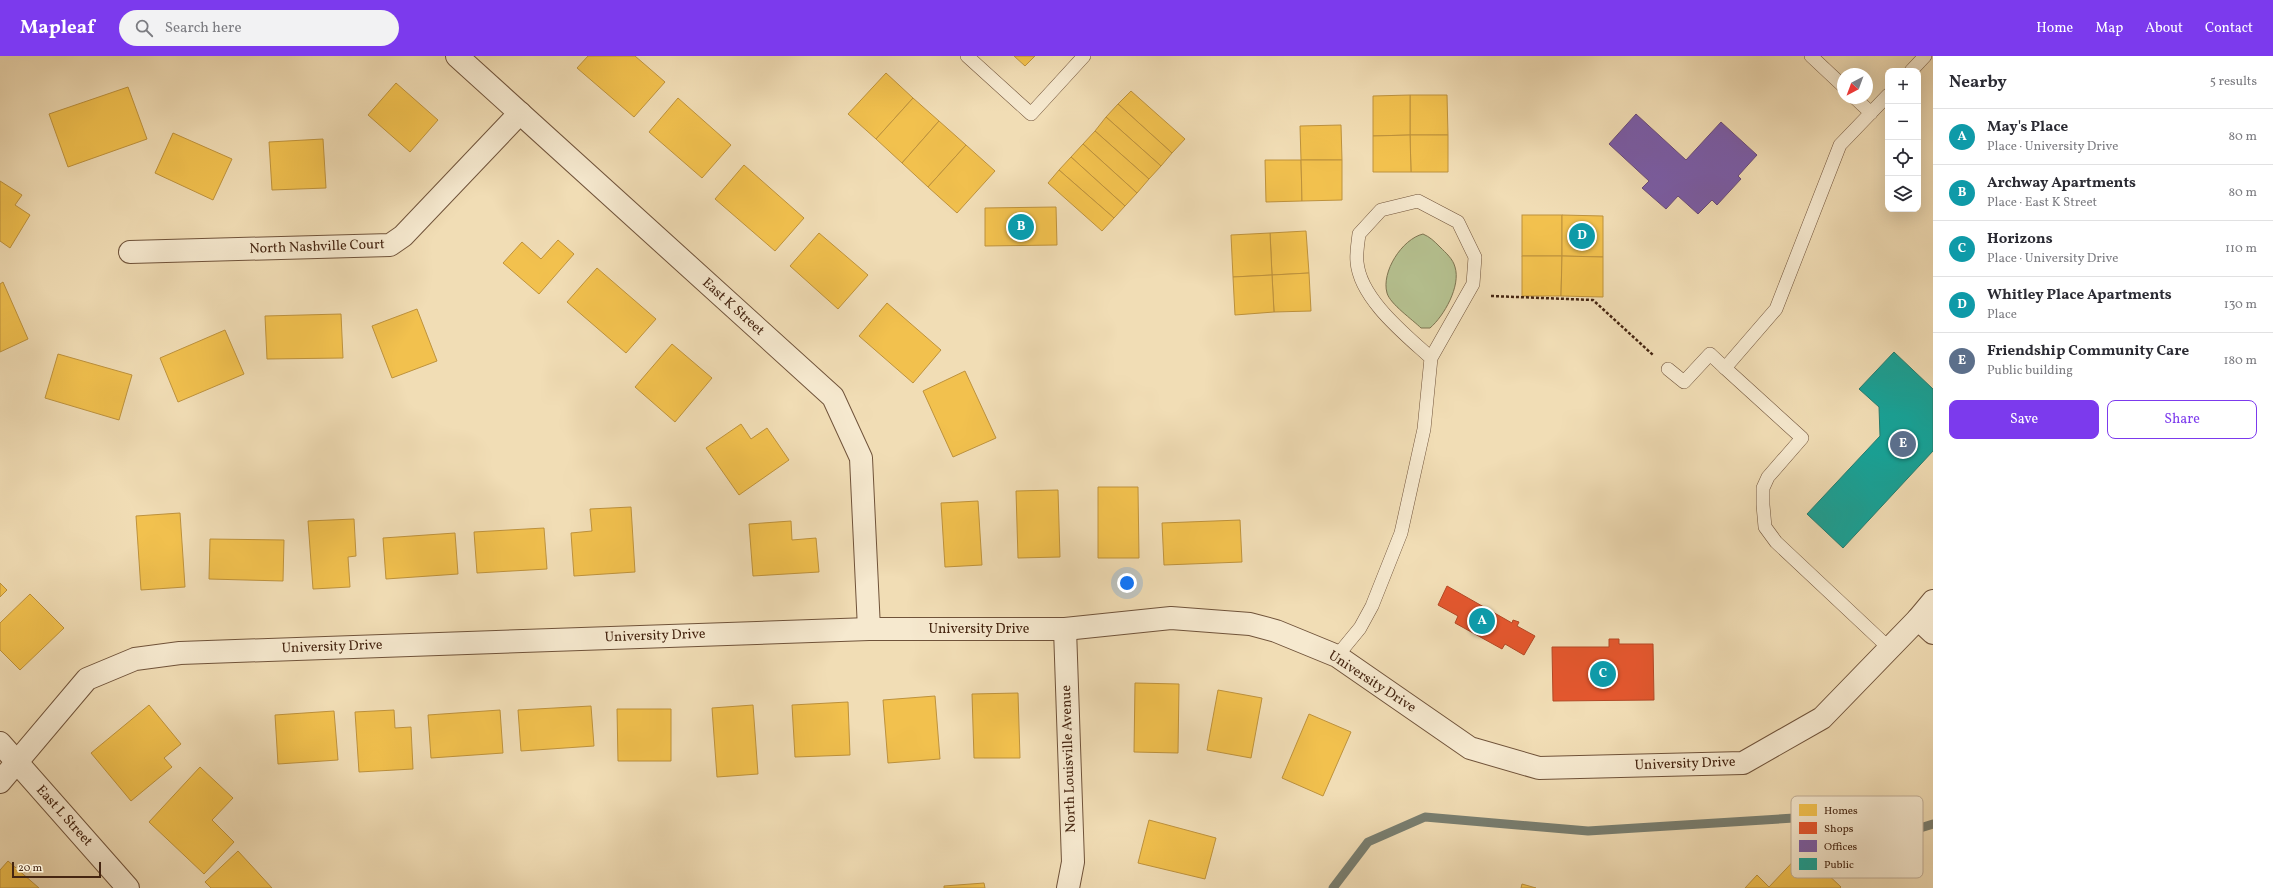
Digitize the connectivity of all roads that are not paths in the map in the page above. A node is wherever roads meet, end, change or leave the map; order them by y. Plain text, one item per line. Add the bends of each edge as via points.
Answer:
1 (457, 56) edge
2 (967, 56) edge
3 (1084, 56) edge
4 (1811, 56) edge
5 (1925, 56) edge
6 (1914, 68) edge
7 (1837, 80) edge
8 (1885, 98) edge
9 (1861, 104) edge
10 (520, 113) junction
11 (1871, 113) junction
12 (130, 252) dead end
13 (1431, 358) junction
14 (1725, 368) junction
15 (1668, 369) road end
16 (1933, 601) edge
17 (1925, 626) edge
18 (869, 629) junction
19 (1065, 629) junction
20 (1889, 648) junction
21 (1337, 656) junction
22 (0, 743) edge
23 (16, 762) junction
24 (0, 782) edge
25 (128, 888) edge
26 (1068, 888) edge

1 - 10 street, East K Street
2 - 3 lane via 1031,114
4 - 7 lane
5 - 6 lane
8 - 11 lane
9 - 11 lane
10 - 12 street, North Nashville Court via 403,236 390,246
10 - 18 street, East K Street via 832,397 861,458
11 - 14 lane via 1835,152 1776,309
13 - 13 lane via 1473,284 1475,258 1458,222 1418,201 1381,210 1359,234 1357,263 1370,297 1394,325
13 - 21 lane via 1424,429 1401,533 1366,617
14 - 15 lane via 1710,354 1684,382
14 - 20 lane via 1802,438 1768,477 1763,488 1766,527 1776,542
16 - 17 street, University Drive
17 - 20 street, University Drive
18 - 19 street, University Drive
18 - 23 street, University Drive via 180,653 142,658 88,679
19 - 21 street, University Drive via 1171,618 1250,624 1276,631
19 - 26 street, North Louisville Avenue via 1073,862
20 - 21 street, University Drive via 1822,718 1743,763 1539,768 1470,748
22 - 23 street, East L Street
23 - 24 street, University Drive
23 - 25 street, East L Street

